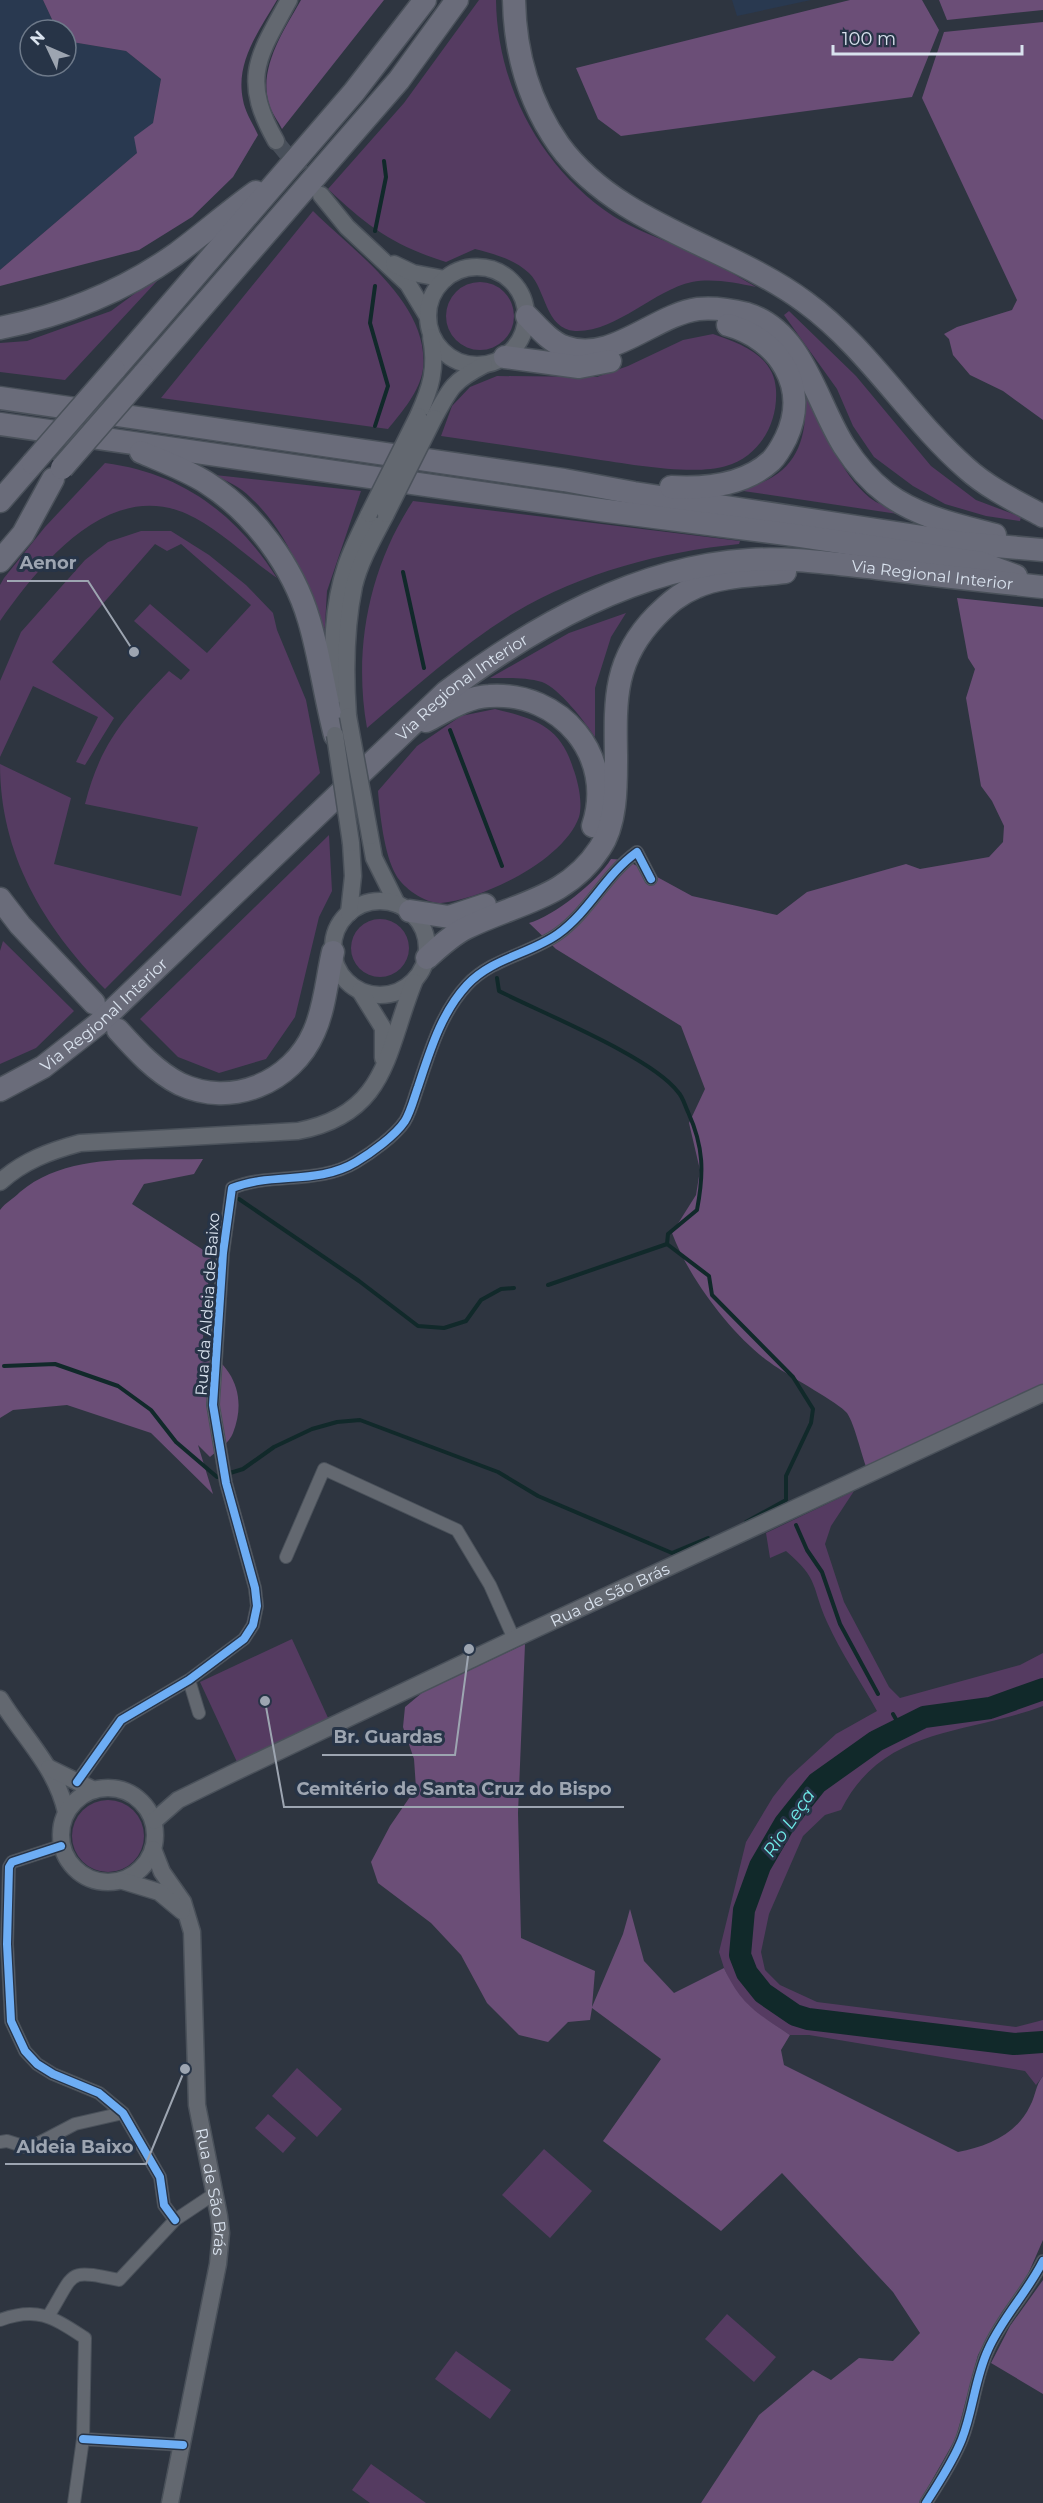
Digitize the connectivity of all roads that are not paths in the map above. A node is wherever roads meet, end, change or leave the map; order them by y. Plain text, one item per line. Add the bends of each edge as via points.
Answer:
1 (289, 0) edge
2 (424, 0) edge
3 (457, 0) edge
4 (514, 0) edge
5 (276, 141) tunnel mouth
6 (286, 171) junction
7 (321, 195) tunnel mouth
8 (382, 258) junction
9 (445, 279) junction
10 (527, 316) junction
11 (429, 324) junction
12 (0, 328) edge
13 (494, 361) junction
14 (0, 398) edge
15 (426, 417) junction
16 (0, 424) edge
17 (114, 441) junction
18 (33, 463) junction
19 (58, 473) junction
20 (564, 480) junction
21 (0, 496) edge
22 (0, 501) edge
23 (377, 514) junction
24 (1043, 516) edge
25 (0, 540) edge
26 (1043, 549) edge
27 (0, 561) edge
28 (831, 563) junction
29 (1043, 586) edge
30 (335, 735) junction
31 (398, 735) junction
32 (651, 879) dead end
33 (0, 899) edge
34 (403, 907) junction
35 (349, 913) junction
36 (333, 952) junction
37 (427, 958) junction
38 (414, 982) junction
39 (360, 991) junction
40 (94, 1004) dead end
41 (118, 1030) dead end
42 (384, 1072) junction
43 (0, 1090) edge
44 (0, 1182) edge
45 (1043, 1393) edge
46 (286, 1557) dead end
47 (514, 1638) junction
48 (189, 1680) junction
49 (0, 1699) edge
50 (199, 1713) dead end
51 (49, 1768) junction
52 (77, 1782) junction
53 (94, 1790) junction
54 (138, 1798) junction
55 (178, 1800) junction
56 (66, 1812) junction
57 (154, 1821) junction
58 (62, 1846) junction
59 (153, 1850) junction
60 (123, 1881) junction
61 (186, 1913) junction
62 (123, 2113) junction
63 (0, 2142) edge
64 (214, 2194) junction
65 (175, 2220) junction
66 (1043, 2261) edge
67 (49, 2315) junction
68 (0, 2320) edge
69 (83, 2439) junction
70 (183, 2445) junction
71 (74, 2503) edge
72 (170, 2503) edge
73 (926, 2503) edge

1 - 5 main road via 268,37 256,71 255,96
2 - 6 highway via 373,69
3 - 19 highway, bridge via 399,80
4 - 24 highway via 515,34 524,76 559,145 581,169 630,207 745,265 806,303 840,331 967,469
6 - 12 highway via 176,254 115,292 57,315
6 - 18 highway, bridge
7 - 8 main road via 347,227
8 - 9 main road via 413,273
8 - 11 main road via 408,284
9 - 10 main road via 474,267 490,268 517,286
9 - 11 main road via 433,297
10 - 13 main road via 520,339
10 - 26 highway via 549,338 581,351 620,342 697,309 724,309 750,315 769,324 783,338 814,386 844,445 885,493 942,521
11 - 13 main road via 445,354 470,365
11 - 15 main road via 435,357
13 - 15 main road via 459,378
13 - 20 highway via 579,367 626,355 678,329 713,323 757,336 785,367 795,404 793,423 772,460 756,472 738,480 693,488
14 - 20 highway
15 - 23 main road, bridge
16 - 17 highway
17 - 29 highway via 981,563
17 - 30 highway via 206,482 259,529 283,562 308,619
18 - 21 highway
18 - 22 highway
19 - 25 highway
19 - 27 highway via 23,534
20 - 26 highway via 962,543
23 - 30 main road via 346,564 335,612
23 - 34 main road, bridge via 354,585 345,667 348,716 374,858 382,880
28 - 29 highway, Via Regional Interior
28 - 31 highway, Via Regional Interior via 750,560 678,571 610,594 494,655
28 - 37 highway via 717,580 672,599 641,632 627,654 618,682 616,782 602,847 580,872 546,897 466,928
30 - 35 main road, bridge via 351,843
31 - 34 highway via 465,701 489,696 538,702 564,720 589,751 598,793 595,822 587,843 568,867 537,887 449,917
31 - 43 highway, Via Regional Interior via 98,1024 43,1067
32 - 48 street, Rua da Aldeia de Baixo via 637,852 622,862 576,920 556,936 488,968 468,984 446,1015 405,1122 355,1162 315,1177 245,1183 232,1188 223,1253 213,1404 222,1467 257,1606 253,1625 244,1639
33 - 40 highway
34 - 35 main road via 372,902
34 - 37 main road via 421,924 427,940
35 - 36 main road via 334,937
36 - 39 main road via 346,982
36 - 41 highway via 315,1031 300,1058 267,1084 243,1092 208,1093 180,1084 144,1059
37 - 38 main road
38 - 39 main road via 388,996
38 - 42 main road via 399,1017
39 - 42 main road via 383,1028
42 - 44 main road via 355,1107 321,1127 80,1143 50,1151 14,1169
45 - 47 main road, Rua de São Brás
46 - 47 street via 324,1469 457,1530 490,1586
47 - 55 main road, Rua de São Brás
48 - 50 street
48 - 52 street, Rua da Aldeia de Baixo via 122,1720
49 - 51 main road
51 - 52 main road
51 - 56 main road via 61,1789
52 - 53 main road
53 - 54 main road, Rua de São Brás via 110,1788
53 - 56 main road
54 - 55 main road, Rua de São Brás
54 - 57 main road
55 - 57 main road, Rua de São Brás
56 - 58 main road
57 - 59 main road, Rua de São Brás
58 - 60 main road via 70,1864 80,1874 93,1881
58 - 62 street via 12,1862 9,1867 11,2021 25,2051 38,2064 99,2093
59 - 60 main road via 141,1868
59 - 61 main road, Rua de São Brás
60 - 61 main road via 159,1892
61 - 64 main road, Rua de São Brás via 192,1932 197,2105
62 - 63 street via 75,2124 29,2148
62 - 65 street via 160,2177 164,2205
64 - 65 street
64 - 70 main road, Rua de São Brás via 221,2233 218,2264
65 - 67 street via 119,2280 82,2272 73,2276
66 - 73 street via 1032,2284 994,2337 963,2437
67 - 68 street via 28,2313
67 - 69 street via 85,2338
69 - 70 street
69 - 71 street
70 - 72 main road, Rua de São Brás

